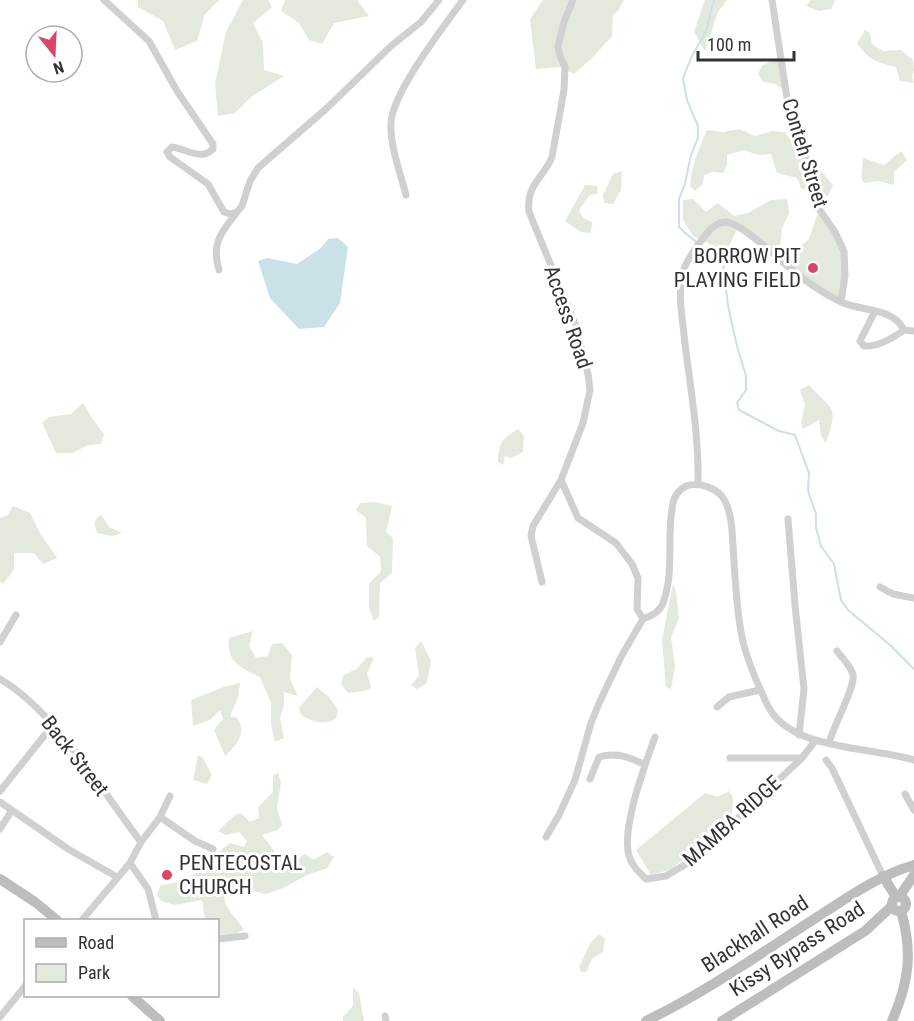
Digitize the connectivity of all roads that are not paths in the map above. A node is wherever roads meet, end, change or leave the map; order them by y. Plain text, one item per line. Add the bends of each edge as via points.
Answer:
1 (104, 0) edge
2 (439, 0) edge
3 (463, 0) edge
4 (573, 0) edge
5 (772, 0) edge
6 (406, 195) dead end
7 (237, 212) junction
8 (219, 270) dead end
9 (841, 302) junction
10 (875, 311) junction
11 (904, 330) junction
12 (914, 331) edge
13 (561, 480) junction
14 (698, 484) junction
15 (788, 519) dead end
16 (542, 582) dead end
17 (880, 587) dead end
18 (914, 598) edge
19 (16, 615) dead end
20 (643, 619) junction
21 (0, 642) edge
22 (837, 651) dead end
23 (0, 679) edge
24 (760, 690) junction
25 (717, 707) dead end
26 (52, 726) junction
27 (799, 735) junction
28 (655, 737) dead end
29 (815, 741) junction
30 (829, 742) junction
31 (730, 758) dead end
32 (802, 758) junction
33 (826, 760) dead end
34 (914, 760) edge
35 (645, 765) junction
36 (590, 779) dead end
37 (0, 791) edge
38 (905, 794) dead end
39 (170, 796) dead end
40 (0, 801) edge
41 (12, 810) junction
42 (914, 810) edge
43 (160, 817) junction
44 (0, 829) edge
45 (546, 837) dead end
46 (141, 842) junction
47 (213, 849) dead end
48 (130, 863) junction
49 (914, 864) edge
50 (881, 872) junction
51 (914, 875) edge
52 (117, 877) junction
53 (0, 879) edge
54 (897, 903) junction
55 (55, 919) edge
56 (84, 919) edge
57 (156, 919) edge
58 (245, 936) dead end
59 (219, 939) edge
60 (24, 988) edge
61 (133, 997) edge
62 (0, 1017) edge
63 (160, 1021) edge
64 (646, 1021) edge
65 (722, 1021) edge
66 (892, 1021) edge

1 - 7 street via 149,42 213,144 213,149 205,154 172,147 167,152 170,157 207,184 224,212
2 - 7 street via 421,22 258,168
3 - 6 street via 423,56 391,114 391,134
4 - 13 street, Access Road via 558,46 565,67 564,90 552,157 529,197 530,216 576,326 590,390 583,423
5 - 9 street, Conteh Street via 793,128 806,158 817,206 844,251
7 - 8 street via 217,242 215,258
9 - 10 street
9 - 14 street via 808,284 734,224 726,222 711,228 694,249 684,271 681,303 697,439
10 - 11 street via 890,314
10 - 11 street via 860,341 864,346 883,342
11 - 12 street
13 - 16 street, Access Road via 531,536
13 - 20 street via 578,518 616,543 632,564 638,578 637,609
14 - 20 street via 679,491 673,502 663,603
14 - 24 street via 718,492 727,506 741,631
15 - 27 street via 804,689
17 - 18 street
19 - 21 street
20 - 45 street via 591,723 575,780
22 - 30 street via 851,668 854,686
23 - 26 street, Back Street via 24,696
24 - 25 street via 729,697
24 - 27 street via 781,724
26 - 37 street
26 - 46 street, Back Street
27 - 29 street
28 - 35 street, MAMBA RIDGE
29 - 30 street
29 - 32 street, MAMBA RIDGE
30 - 34 street
31 - 32 street
32 - 35 street, MAMBA RIDGE via 693,860 654,879 646,879 632,864 627,846 634,797
33 - 50 street
35 - 36 street via 619,754 599,757
38 - 42 street
39 - 43 street
40 - 41 street
41 - 44 street
41 - 52 street
43 - 46 street
43 - 47 street
46 - 48 street
48 - 52 street
48 - 57 street via 148,889
49 - 50 street, Blackhall Road
50 - 54 street
50 - 64 street, Blackhall Road via 703,991
51 - 54 street
52 - 56 street
53 - 55 street
54 - 65 street, Kissy Bypass Road via 865,931
54 - 66 street via 907,938 909,967
58 - 59 street
60 - 62 street
61 - 63 street

